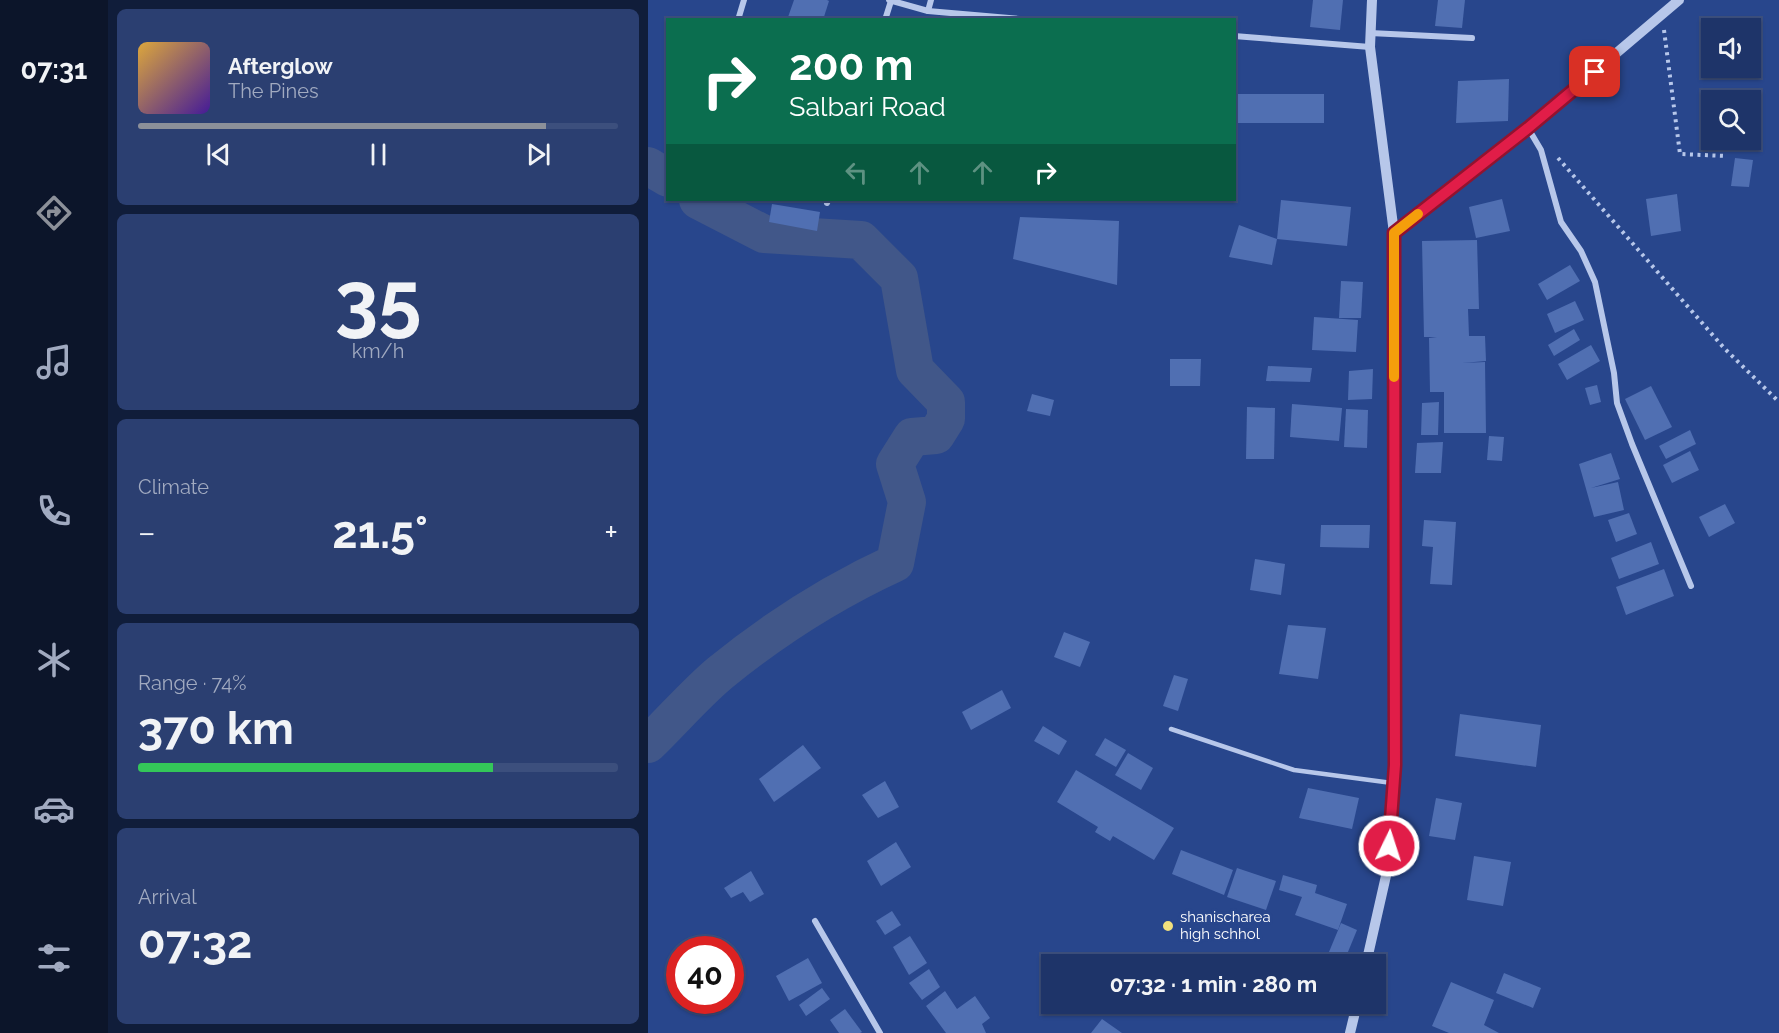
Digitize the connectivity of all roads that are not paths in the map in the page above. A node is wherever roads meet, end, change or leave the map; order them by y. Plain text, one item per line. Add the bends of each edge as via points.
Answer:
1 (744, 0) edge
2 (890, 0) edge
3 (931, 0) edge
4 (1372, 0) edge
5 (1679, 0) edge
6 (928, 11) junction
7 (739, 18) edge
8 (886, 18) edge
9 (1008, 18) edge
10 (1370, 33) junction
11 (1236, 36) edge
12 (1472, 38) dead end
13 (1370, 47) junction
14 (1528, 128) junction
15 (1394, 233) junction
16 (1691, 586) dead end
17 (1171, 729) dead end
18 (1394, 783) junction
19 (815, 921) dead end
20 (1368, 954) edge
21 (1355, 1014) edge
22 (880, 1033) edge
23 (1350, 1033) edge

1 - 7 street
2 - 6 street
2 - 8 street
3 - 6 street
4 - 10 street
5 - 14 street
6 - 9 street
10 - 12 street
10 - 13 street
11 - 13 street
13 - 15 street
14 - 15 street
14 - 16 street via 1540,150 1561,222 1581,251 1595,282 1617,403
15 - 18 street
17 - 18 lane via 1294,770
18 - 20 street via 1388,867
19 - 22 street
21 - 23 street

